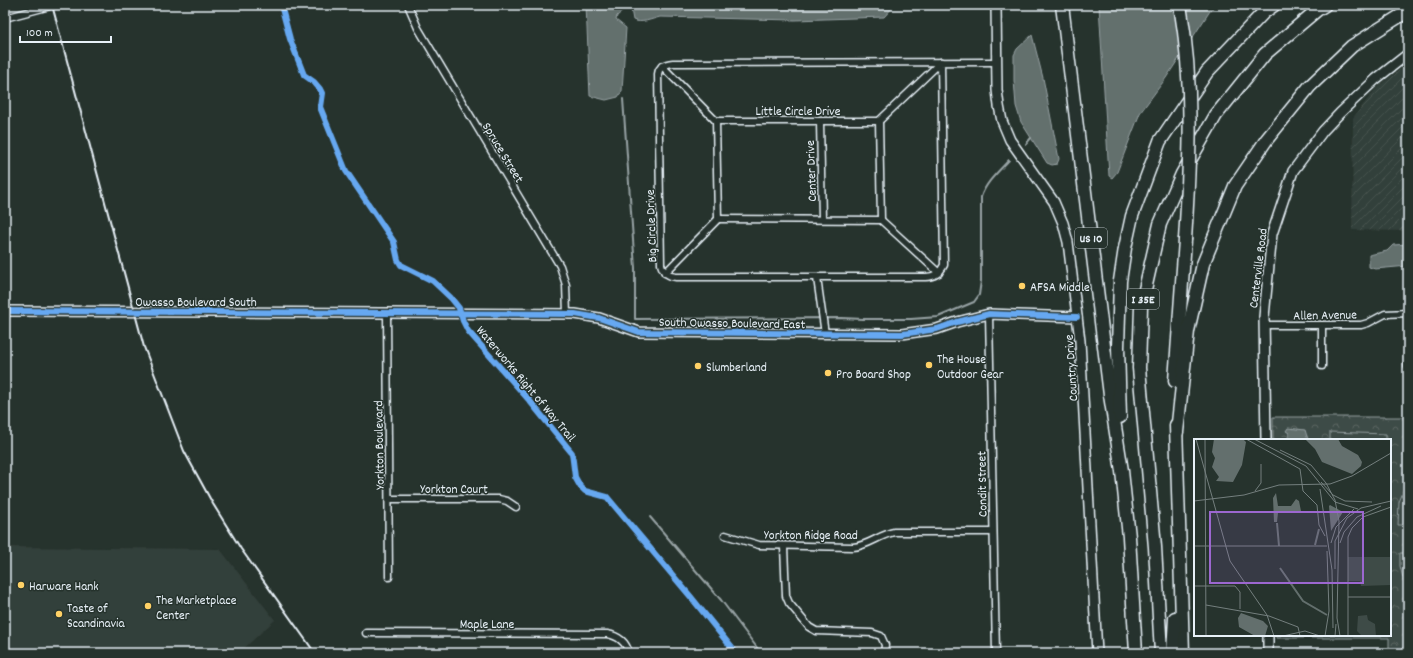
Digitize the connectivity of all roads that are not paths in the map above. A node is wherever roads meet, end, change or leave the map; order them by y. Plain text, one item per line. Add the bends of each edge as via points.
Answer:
1 (54, 5) edge
2 (408, 5) edge
3 (996, 5) edge
4 (1062, 5) edge
5 (1180, 5) edge
6 (1274, 5) edge
7 (1325, 5) edge
8 (1408, 11) edge
9 (5, 18) edge
10 (1408, 54) edge
11 (941, 62) junction
12 (997, 62) junction
13 (662, 66) junction
14 (716, 121) junction
15 (879, 121) junction
16 (820, 122) junction
17 (718, 219) junction
18 (822, 219) junction
19 (881, 220) junction
20 (939, 272) junction
21 (665, 273) junction
22 (817, 278) junction
23 (5, 311) edge
24 (387, 313) junction
25 (1408, 313) edge
26 (567, 314) junction
27 (989, 314) junction
28 (1076, 317) junction
29 (1265, 325) junction
30 (1322, 325) junction
31 (825, 334) junction
32 (1322, 366) dead end
33 (1408, 366) edge
34 (1177, 432) junction
35 (1266, 439) edge
36 (1122, 471) junction
37 (389, 499) junction
38 (516, 507) dead end
39 (993, 532) junction
40 (725, 535) dead end
41 (784, 547) junction
42 (1180, 550) junction
43 (390, 577) dead end
44 (366, 633) dead end
45 (1268, 636) edge
46 (629, 653) edge
47 (884, 653) edge
48 (996, 653) edge
49 (1097, 653) edge
50 (1136, 653) edge
51 (1161, 653) edge
52 (1173, 653) edge
53 (1183, 653) edge
54 (1268, 653) edge

1 - 9 street
2 - 26 street, Spruce Street via 418,28 560,266 566,285
3 - 12 street, Country Drive
4 - 36 highway, US 10 via 1110,395
5 - 34 highway, bridge via 1190,87 1191,126 1176,364
6 - 36 highway, I 35E via 1264,12 1207,72 1160,141 1132,216 1120,289 1118,347
7 - 51 highway, I 35E via 1265,54 1216,115 1182,174 1160,224 1141,307 1139,368 1155,547
8 - 34 highway via 1352,46 1310,86 1267,139 1236,186 1203,264 1188,331
10 - 29 street, Centerville Road via 1376,79 1340,113 1293,171 1272,234
11 - 12 street
11 - 13 street via 673,63
11 - 15 street
11 - 20 street via 944,265
12 - 28 street, Country Drive via 999,106 1010,140 1054,202 1064,223
13 - 14 street
13 - 21 street, Big Circle Drive via 658,74 661,264
14 - 16 street, Little Circle Drive
14 - 17 street
15 - 16 street, Little Circle Drive
15 - 19 street
16 - 18 street, Center Drive
17 - 18 street
17 - 21 street
18 - 19 street
19 - 20 street
20 - 22 street, Big Circle Drive via 931,277
21 - 22 street, Big Circle Drive via 676,277
22 - 31 street
23 - 24 street, Owasso Boulevard South
24 - 26 street, South Owasso Boulevard East
24 - 37 street, Yorkton Boulevard
25 - 30 street, Allen Avenue via 1385,314 1361,325
25 - 33 street
26 - 31 street, South Owasso Boulevard East via 593,317 639,332
27 - 28 street, South Owasso Boulevard East
27 - 31 street, South Owasso Boulevard East via 937,329 902,334
27 - 39 street, Condit Street
28 - 49 street, Country Drive via 1081,357
29 - 30 street, Allen Avenue
29 - 35 street, Centerville Road
30 - 32 street
34 - 42 highway
36 - 50 highway, I 35E
37 - 38 street, Yorkton Court via 499,499
37 - 43 street, Yorkton Boulevard
39 - 41 street, Yorkton Ridge Road via 894,532 859,546
39 - 48 street, Condit Street
40 - 41 street, Yorkton Ridge Road via 759,546
41 - 47 street via 786,596 809,627 826,633 872,633 881,636
42 - 52 highway
42 - 53 highway
44 - 46 street, Maple Lane via 607,634 623,641
45 - 54 street

